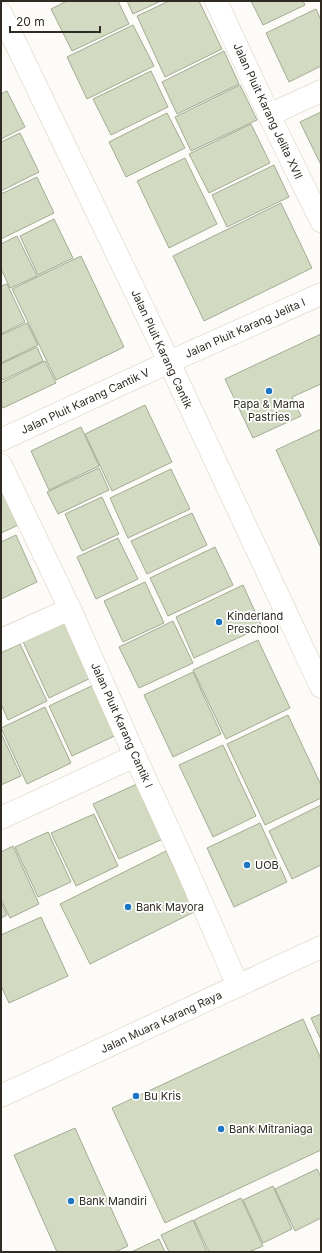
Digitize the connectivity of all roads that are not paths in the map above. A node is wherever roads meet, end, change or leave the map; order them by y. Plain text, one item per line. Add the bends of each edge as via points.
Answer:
1 (216, 1) edge
2 (1, 13) edge
3 (321, 91) edge
4 (269, 115) junction
5 (321, 221) edge
6 (321, 294) edge
7 (169, 362) junction
8 (1, 440) edge
9 (1, 465) edge
10 (70, 609) junction
11 (1, 640) edge
12 (321, 687) edge
13 (135, 756) junction
14 (1, 818) edge
15 (321, 947) edge
16 (238, 986) junction
17 (1, 1096) edge

1 - 4 street, Jalan Pluit Karang Jelita XVII
2 - 7 street, Jalan Pluit Karang Cantik
3 - 4 street
4 - 5 street, Jalan Pluit Karang Jelita XVII
6 - 7 street, Jalan Pluit Karang Jelita I
7 - 8 street, Jalan Pluit Karang Cantik V
7 - 12 street, Jalan Pluit Karang Cantik
9 - 10 street, Jalan Pluit Karang Cantik I
10 - 11 street
10 - 13 street, Jalan Pluit Karang Cantik I
13 - 14 street
13 - 16 street, Jalan Pluit Karang Cantik I
15 - 16 street, Jalan Muara Karang Raya
16 - 17 street, Jalan Muara Karang Raya

